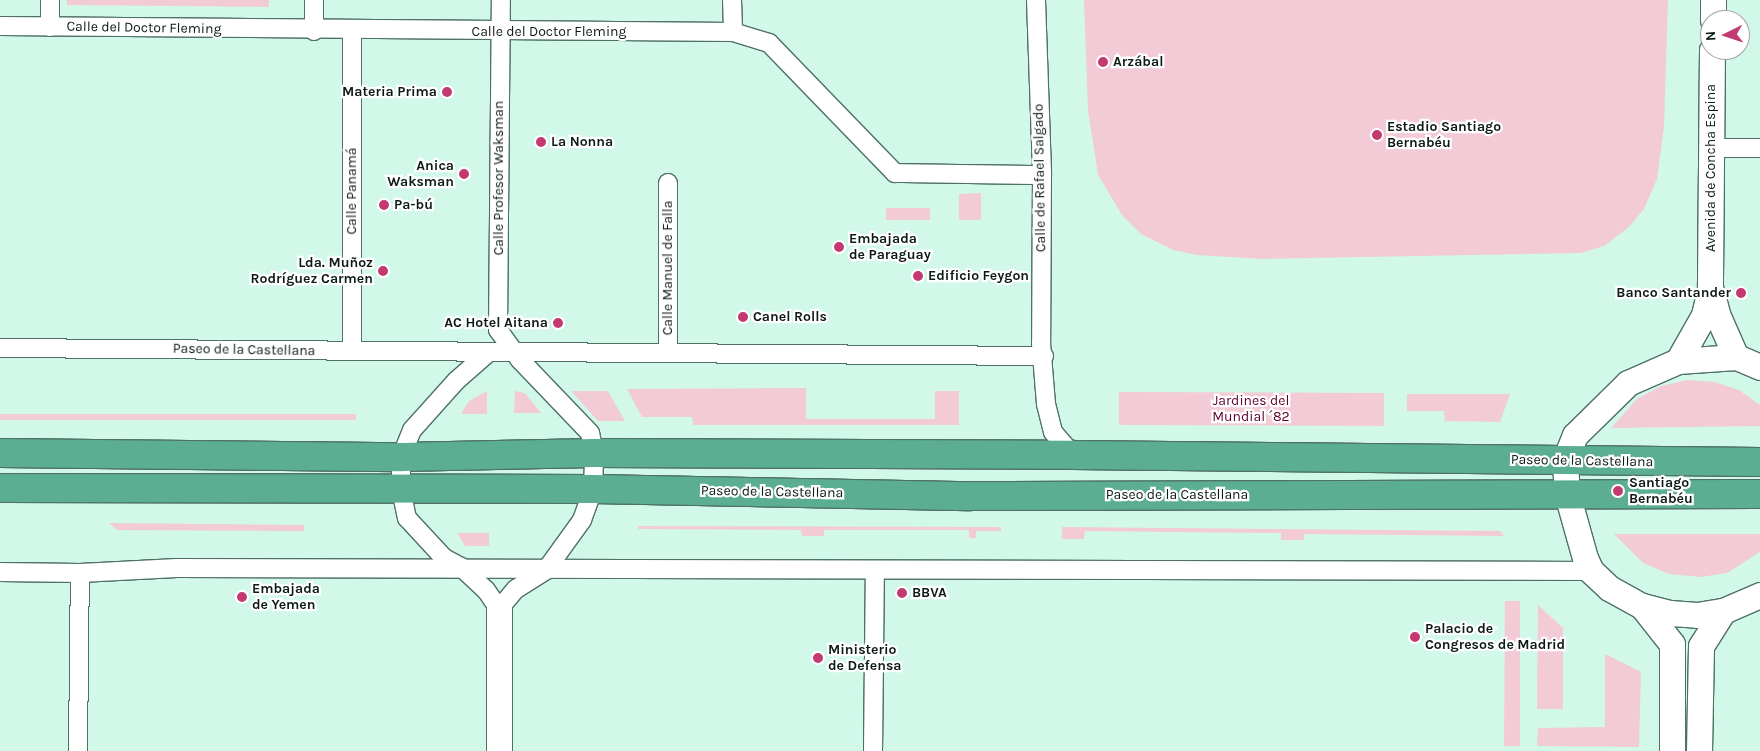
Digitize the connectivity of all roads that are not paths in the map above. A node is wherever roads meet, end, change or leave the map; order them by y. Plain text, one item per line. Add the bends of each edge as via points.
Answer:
1 (50, 0) edge
2 (314, 0) edge
3 (501, 0) edge
4 (732, 0) edge
5 (1036, 0) edge
6 (0, 26) edge
7 (50, 26) junction
8 (314, 30) junction
9 (352, 30) junction
10 (500, 32) junction
11 (733, 32) junction
12 (1712, 60) edge
13 (1712, 148) junction
14 (1760, 148) edge
15 (1042, 175) junction
16 (668, 183) dead end
17 (1710, 287) junction
18 (0, 348) edge
19 (352, 351) junction
20 (512, 351) junction
21 (489, 352) junction
22 (668, 352) junction
23 (1044, 356) junction
24 (1736, 357) junction
25 (1678, 361) junction
26 (1760, 367) edge
27 (0, 453) edge
28 (594, 453) junction
29 (1073, 455) junction
30 (401, 457) junction
31 (1565, 460) junction
32 (1760, 462) edge
33 (0, 488) edge
34 (593, 489) junction
35 (401, 490) junction
36 (1567, 494) junction
37 (1760, 494) edge
38 (461, 567) junction
39 (546, 570) junction
40 (875, 570) junction
41 (1590, 571) junction
42 (0, 572) edge
43 (80, 573) junction
44 (1760, 596) edge
45 (1642, 606) junction
46 (499, 609) junction
47 (1722, 611) junction
48 (78, 751) edge
49 (499, 751) edge
50 (873, 751) edge
51 (1672, 751) edge
52 (1700, 751) edge

1 - 7 street
2 - 8 street
3 - 10 street, Calle Profesor Waksman
4 - 11 street
5 - 15 street, Calle de Rafael Salgado
6 - 7 street, Calle del Doctor Fleming
7 - 8 street, Calle del Doctor Fleming
8 - 9 street, Calle del Doctor Fleming
9 - 10 street, Calle del Doctor Fleming
9 - 19 street, Calle Panamá
10 - 11 street, Calle del Doctor Fleming
10 - 20 street, Calle Profesor Waksman via 498,330
11 - 15 street, Calle del Doctor Fleming via 769,43 895,173
12 - 13 main road, Avenida de Concha Espina
13 - 14 street
13 - 17 main road, Avenida de Concha Espina
15 - 23 street, Calle de Rafael Salgado via 1041,343
16 - 22 street, Calle Manuel de Falla
17 - 24 main road, Avenida de Concha Espina via 1717,314
17 - 25 main road, Avenida de Concha Espina via 1704,315
18 - 19 street, Paseo de la Castellana
19 - 21 street, Paseo de la Castellana
20 - 21 street, Paseo de la Castellana
20 - 22 street, Paseo de la Castellana
20 - 28 street via 590,432
21 - 30 street via 456,380 412,430
22 - 23 street, Paseo de la Castellana
23 - 29 street via 1046,404 1053,432
24 - 25 main road
24 - 26 main road
25 - 31 main road via 1628,383 1575,435
27 - 30 highway, Paseo de la Castellana
28 - 29 highway, Paseo de la Castellana
28 - 30 highway, Paseo de la Castellana
28 - 34 street
29 - 31 highway, Paseo de la Castellana
30 - 35 street
31 - 32 highway, Paseo de la Castellana
31 - 36 main road
33 - 35 highway, Paseo de la Castellana
34 - 35 highway, Paseo de la Castellana
34 - 36 highway, Paseo de la Castellana via 970,496
34 - 39 street via 582,520
35 - 38 street via 407,518 444,558
36 - 37 highway, Paseo de la Castellana
36 - 41 main road
38 - 39 street
38 - 43 street via 177,568
38 - 46 street via 486,590
39 - 40 street
39 - 46 street via 516,589
40 - 41 street
40 - 50 street
41 - 45 main road via 1609,588
42 - 43 street
43 - 48 street
44 - 47 main road
45 - 47 main road via 1670,613
45 - 51 main road via 1672,644
46 - 49 main road
47 - 52 main road via 1701,646

